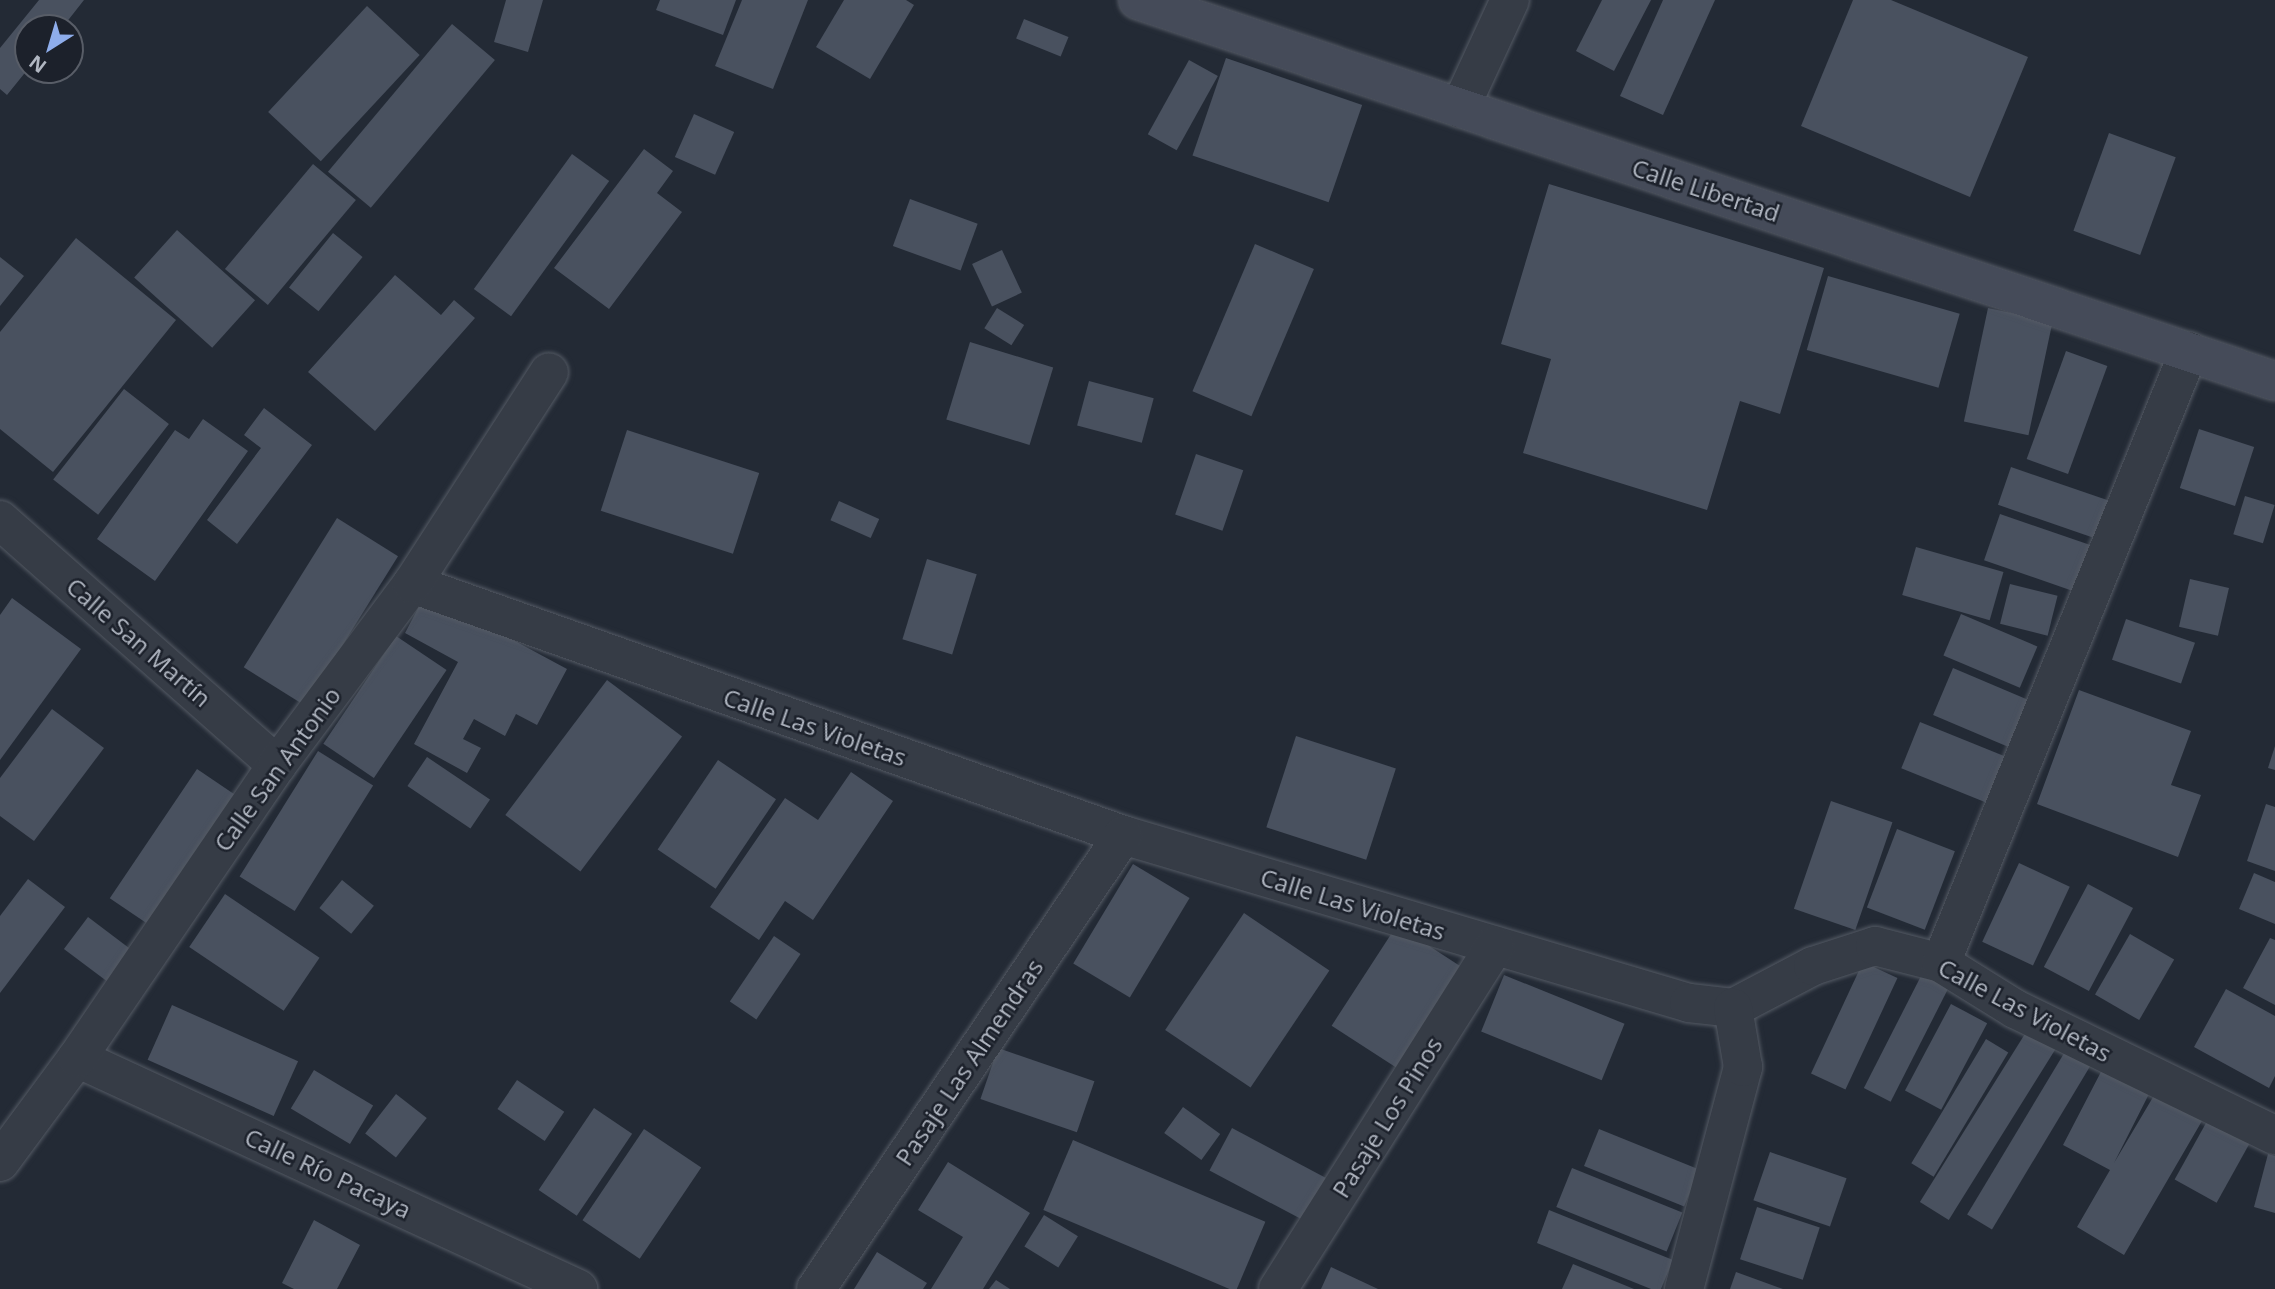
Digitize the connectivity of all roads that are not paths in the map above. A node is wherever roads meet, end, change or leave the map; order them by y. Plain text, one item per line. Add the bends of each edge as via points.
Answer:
1 (1138, 0) edge
2 (1510, 0) edge
3 (1460, 108) junction
4 (2189, 351) junction
5 (549, 372) dead end
6 (2275, 380) edge
7 (0, 520) edge
8 (412, 584) junction
9 (277, 765) junction
10 (1123, 835) junction
11 (1496, 946) junction
12 (1941, 963) junction
13 (1733, 1008) junction
14 (77, 1058) junction
15 (2275, 1135) edge
16 (5, 1144) edge
17 (578, 1289) edge
18 (816, 1289) edge
19 (1278, 1289) edge
20 (1684, 1289) edge

1 - 3 street, Calle Libertad
2 - 3 street
3 - 4 street, Calle Libertad
4 - 6 street, Calle Libertad
4 - 12 street
5 - 8 street, Calle San Antonio
7 - 9 street, Calle San Martín
8 - 9 street, Calle San Antonio
8 - 10 street, Calle Las Violetas
9 - 14 street, Calle San Antonio
10 - 11 street, Calle Las Violetas
10 - 18 street, Pasaje Las Almendras
11 - 13 street, Calle Las Violetas via 1689,1003
11 - 19 street, Pasaje Los Pinos
12 - 13 street, Calle Las Violetas via 1875,946 1813,966
12 - 15 street, Calle Las Violetas via 2015,1009
13 - 20 street via 1743,1067
14 - 16 street, Calle San Antonio
14 - 17 street, Calle Río Pacaya

